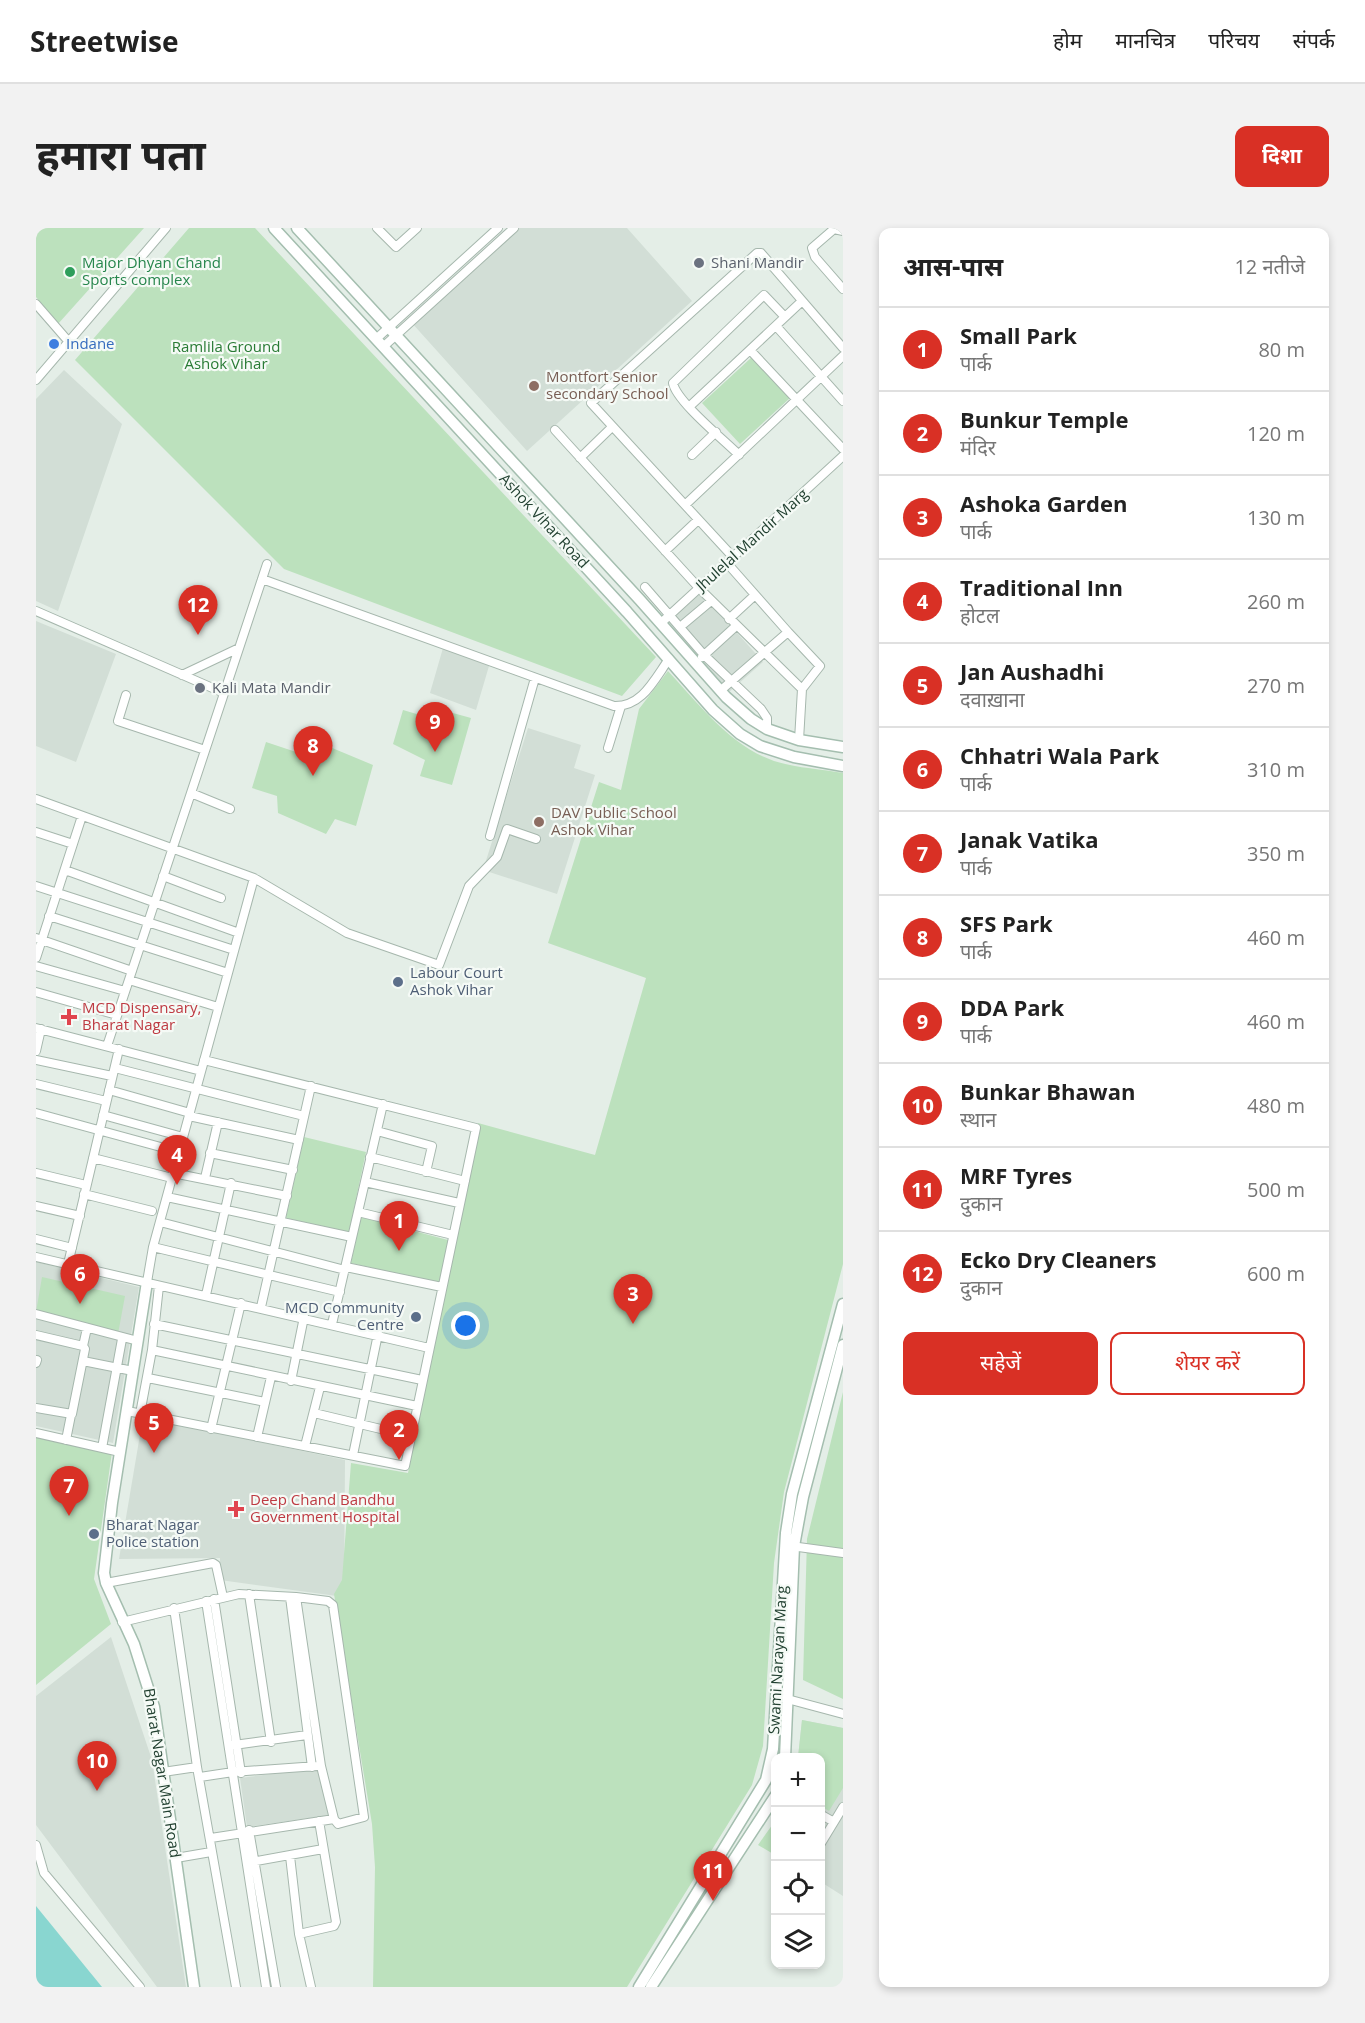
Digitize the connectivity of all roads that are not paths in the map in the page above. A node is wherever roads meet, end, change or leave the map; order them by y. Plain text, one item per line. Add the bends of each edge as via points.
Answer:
1 (166, 228) edge
2 (274, 228) edge
3 (297, 228) edge
4 (378, 228) edge
5 (417, 228) edge
6 (498, 228) edge
7 (514, 228) edge
8 (843, 231) edge
9 (843, 289) edge
10 (801, 302) junction
11 (36, 304) edge
12 (785, 317) junction
13 (776, 326) junction
14 (393, 331) junction
15 (69, 342) junction
16 (380, 343) junction
17 (843, 348) edge
18 (750, 350) junction
19 (843, 356) edge
20 (821, 377) junction
21 (36, 380) edge
22 (797, 400) junction
23 (843, 401) edge
24 (690, 406) junction
25 (612, 428) junction
26 (555, 430) dead end
27 (716, 432) junction
28 (843, 449) edge
29 (692, 455) dead end
30 (739, 455) junction
31 (843, 456) edge
32 (580, 458) junction
33 (685, 505) junction
34 (698, 520) junction
35 (665, 551) junction
36 (730, 560) junction
37 (267, 564) dead end
38 (262, 579) junction
39 (645, 587) dead end
40 (699, 588) junction
41 (755, 595) junction
42 (711, 601) junction
43 (36, 611) edge
44 (665, 619) junction
45 (729, 619) junction
46 (736, 626) junction
47 (680, 627) junction
48 (788, 632) junction
49 (239, 648) junction
50 (764, 654) junction
51 (669, 659) junction
52 (700, 659) junction
53 (182, 675) junction
54 (536, 678) junction
55 (730, 682) junction
56 (802, 689) junction
57 (720, 691) junction
58 (224, 693) junction
59 (126, 695) dead end
60 (621, 706) junction
61 (767, 729) junction
62 (799, 740) junction
63 (843, 747) edge
64 (608, 748) dead end
65 (205, 750) junction
66 (843, 766) edge
67 (191, 793) junction
68 (36, 798) edge
69 (230, 809) dead end
70 (82, 816) junction
71 (36, 832) edge
72 (490, 836) dead end
73 (536, 839) dead end
74 (73, 844) junction
75 (172, 849) junction
76 (65, 870) junction
77 (163, 876) junction
78 (254, 879) junction
79 (36, 886) edge
80 (57, 893) junction
81 (221, 898) dead end
82 (154, 902) junction
83 (49, 916) junction
84 (148, 922) junction
85 (239, 933) junction
86 (39, 939) edge
87 (140, 946) junction
88 (234, 950) junction
89 (36, 958) edge
90 (36, 966) edge
91 (132, 971) junction
92 (228, 973) junction
93 (129, 980) junction
94 (36, 992) edge
95 (125, 992) junction
96 (219, 1007) junction
97 (117, 1015) junction
98 (39, 1028) edge
99 (36, 1046) edge
100 (107, 1046) junction
101 (119, 1049) junction
102 (36, 1060) edge
103 (204, 1060) junction
104 (201, 1071) junction
105 (114, 1072) junction
106 (36, 1084) edge
107 (311, 1086) junction
108 (196, 1089) junction
109 (109, 1090) junction
110 (106, 1101) junction
111 (383, 1104) junction
112 (36, 1113) edge
113 (189, 1114) junction
114 (103, 1115) junction
115 (304, 1116) junction
116 (218, 1122) junction
117 (99, 1131) junction
118 (376, 1131) junction
119 (183, 1137) junction
120 (299, 1140) junction
121 (179, 1152) junction
122 (210, 1153) junction
123 (370, 1157) junction
124 (93, 1158) junction
125 (293, 1170) junction
126 (426, 1172) junction
127 (36, 1173) edge
128 (173, 1175) junction
129 (205, 1178) junction
130 (465, 1181) junction
131 (365, 1182) junction
132 (231, 1184) junction
133 (85, 1189) junction
134 (287, 1196) junction
135 (167, 1197) junction
136 (459, 1203) junction
137 (36, 1206) edge
138 (152, 1211) dead end
139 (224, 1211) junction
140 (358, 1212) junction
141 (80, 1216) junction
142 (160, 1222) junction
143 (280, 1222) junction
144 (218, 1235) junction
145 (453, 1235) junction
146 (352, 1237) junction
147 (36, 1239) edge
148 (153, 1247) junction
149 (72, 1248) junction
150 (274, 1252) junction
151 (36, 1257) edge
152 (213, 1262) junction
153 (68, 1264) junction
154 (345, 1268) junction
155 (268, 1275) junction
156 (147, 1282) junction
157 (159, 1286) junction
158 (442, 1287) junction
159 (340, 1292) junction
160 (206, 1295) junction
161 (241, 1303) junction
162 (843, 1304) edge
163 (261, 1308) junction
164 (36, 1314) edge
165 (304, 1317) junction
166 (154, 1324) junction
167 (332, 1324) junction
168 (87, 1328) junction
169 (378, 1334) junction
170 (36, 1335) edge
171 (122, 1339) junction
172 (232, 1339) junction
173 (138, 1341) junction
174 (83, 1346) junction
175 (843, 1346) edge
176 (429, 1348) junction
177 (153, 1350) junction
178 (296, 1354) junction
179 (82, 1361) junction
180 (226, 1366) junction
181 (117, 1368) junction
182 (372, 1370) junction
183 (133, 1371) junction
184 (271, 1377) junction
185 (148, 1378) junction
186 (422, 1380) junction
187 (291, 1381) junction
188 (320, 1387) junction
189 (221, 1394) junction
190 (366, 1397) junction
191 (265, 1401) junction
192 (417, 1406) junction
193 (36, 1408) edge
194 (126, 1411) junction
195 (314, 1413) junction
196 (140, 1414) junction
197 (70, 1415) junction
198 (359, 1424) junction
199 (211, 1429) junction
200 (36, 1433) edge
201 (410, 1436) junction
202 (257, 1437) junction
203 (66, 1440) junction
204 (305, 1446) junction
205 (102, 1448) junction
206 (120, 1452) junction
207 (353, 1455) junction
208 (789, 1546) junction
209 (843, 1553) edge
210 (106, 1583) junction
211 (249, 1594) junction
212 (223, 1597) junction
213 (293, 1597) junction
214 (210, 1600) junction
215 (174, 1608) junction
216 (122, 1622) junction
217 (776, 1696) junction
218 (787, 1700) junction
219 (843, 1714) edge
220 (307, 1735) junction
221 (271, 1742) junction
222 (239, 1744) junction
223 (229, 1745) junction
224 (785, 1753) edge
225 (321, 1766) junction
226 (197, 1767) junction
227 (312, 1767) junction
228 (163, 1772) junction
229 (237, 1772) junction
230 (200, 1777) junction
231 (771, 1803) edge
232 (843, 1807) edge
233 (825, 1817) edge
234 (334, 1819) junction
235 (319, 1821) junction
236 (834, 1822) junction
237 (246, 1831) junction
238 (825, 1837) edge
239 (211, 1838) junction
240 (36, 1845) edge
241 (323, 1849) junction
242 (211, 1852) junction
243 (290, 1856) junction
244 (176, 1858) junction
245 (251, 1862) junction
246 (38, 1867) edge
247 (299, 1935) junction
248 (659, 1965) junction
249 (140, 1987) edge
250 (194, 1987) edge
251 (236, 1987) edge
252 (266, 1987) edge
253 (276, 1987) edge
254 (311, 1987) edge
255 (639, 1987) edge
256 (651, 1987) edge

1 - 15 street
2 - 16 main road, Ashok Vihar Road
3 - 14 main road, Ashok Vihar Road
4 - 5 street via 396,248
6 - 14 street
7 - 14 street
8 - 9 street via 834,229 812,249
10 - 12 street
10 - 17 street
10 - 25 street via 760,253 754,254 593,401 592,406
11 - 15 street
12 - 13 street
12 - 24 street via 764,295 673,383
13 - 18 street
13 - 20 street
14 - 16 street
14 - 44 main road, Ashok Vihar Road
15 - 21 street
16 - 51 main road, Ashok Vihar Road
18 - 22 street
18 - 24 street
19 - 20 street
20 - 22 street
20 - 23 street
22 - 28 street
22 - 30 street
24 - 27 street
25 - 32 street
25 - 33 street
26 - 32 street
27 - 29 street
27 - 30 street
30 - 33 street
31 - 36 street, Jhulelal Mandir Marg
32 - 35 street
33 - 34 street
34 - 35 street
34 - 36 street
35 - 40 street
36 - 40 street, Jhulelal Mandir Marg
36 - 41 street
37 - 38 street
38 - 49 street
38 - 54 street
39 - 44 street
40 - 42 street
40 - 44 street, Jhulelal Mandir Marg
41 - 45 street
41 - 48 street
42 - 45 street
42 - 47 street
43 - 53 street
44 - 47 street
44 - 52 main road, Ashok Vihar Road
45 - 46 street
46 - 50 street
46 - 52 street
47 - 52 street
48 - 50 street
48 - 56 street via 820,666
49 - 53 street
49 - 58 street
50 - 55 street
50 - 56 street
51 - 60 street via 642,696
51 - 66 main road, Ashok Vihar Road via 713,710 740,734 760,746 794,757
52 - 55 street
52 - 57 main road, Ashok Vihar Road
53 - 58 street
54 - 60 street
54 - 72 street
55 - 57 street
55 - 61 street via 761,709 767,718
56 - 62 street
57 - 61 main road, Ashok Vihar Road
58 - 65 street
59 - 65 street via 118,721
60 - 64 street
61 - 62 main road, Ashok Vihar Road
62 - 63 main road, Ashok Vihar Road
65 - 67 street
67 - 69 street
67 - 75 street
68 - 70 street
70 - 74 street
70 - 75 street
71 - 74 street
73 - 78 street via 507,829 497,857 469,886 440,965 347,933
74 - 76 street
75 - 77 street
75 - 78 street
76 - 80 street
76 - 82 street
77 - 81 street
77 - 82 street
78 - 85 street
79 - 80 street
80 - 83 street
80 - 84 street
82 - 84 street
82 - 85 street
83 - 86 street
83 - 87 street
84 - 87 street
84 - 88 street
85 - 88 street
86 - 89 street
86 - 91 street
87 - 91 street
87 - 92 street
88 - 92 street
90 - 95 street
91 - 93 street
92 - 96 street
93 - 95 street
93 - 96 street
94 - 97 street
95 - 97 street
96 - 103 street
97 - 100 street
98 - 99 street
98 - 100 street
100 - 101 street
101 - 104 street
101 - 105 street
102 - 105 street
103 - 104 street
103 - 107 street
104 - 108 street
105 - 108 street
105 - 109 street
106 - 110 street
107 - 111 street
107 - 115 street
108 - 113 street
108 - 115 street
109 - 110 street
109 - 113 street
110 - 114 street
111 - 118 street
111 - 130 street via 476,1128
112 - 117 street
113 - 116 street
113 - 119 street
114 - 117 street
114 - 119 street
115 - 120 street
116 - 120 street
116 - 122 street
117 - 121 street
117 - 124 street
118 - 123 street
118 - 126 street via 432,1146
119 - 121 street
120 - 125 street
121 - 128 street
122 - 125 street
122 - 129 street
123 - 126 street
123 - 131 street
124 - 128 street
124 - 133 street
125 - 134 street
126 - 130 street
127 - 133 street
128 - 129 street
128 - 135 street
129 - 132 street
130 - 136 street
131 - 136 street
131 - 140 street
132 - 134 street
132 - 139 street
133 - 138 street
133 - 141 street
134 - 143 street
135 - 139 street
135 - 142 street
136 - 145 street
137 - 141 street
139 - 143 street
139 - 144 street
140 - 145 street
140 - 146 street
141 - 149 street
142 - 144 street
142 - 148 street
143 - 146 street
143 - 150 street
144 - 150 street
144 - 152 street
145 - 158 street
146 - 154 street
147 - 149 street
148 - 152 street
148 - 156 street
149 - 153 street
150 - 154 street
150 - 155 street
151 - 153 street
152 - 155 street
152 - 160 street
153 - 156 street
154 - 158 street
154 - 159 street
155 - 159 street
155 - 163 street
156 - 157 street
156 - 173 main road, Bharat Nagar Main Road
157 - 160 street
157 - 166 street
158 - 176 street
159 - 167 street
160 - 161 street
161 - 163 street
161 - 172 street
162 - 208 main road, Swami Narayan Marg via 792,1494
163 - 165 street
164 - 168 street
165 - 167 street
165 - 178 street
166 - 172 street
166 - 177 street
167 - 169 street
168 - 171 street via 113,1333
168 - 174 street
169 - 176 street
169 - 182 street
170 - 174 street
171 - 173 street
171 - 181 street
172 - 178 street
172 - 180 street
173 - 183 main road, Bharat Nagar Main Road
174 - 179 street
175 - 208 main road, Swami Narayan Marg
176 - 186 street
177 - 180 street
177 - 185 street
178 - 182 street
178 - 187 street
179 - 181 street
179 - 197 street
180 - 184 street
180 - 189 street
181 - 183 street
181 - 205 street
182 - 186 street
182 - 190 street
183 - 194 main road, Bharat Nagar Main Road
184 - 187 street
184 - 191 street
185 - 189 street
185 - 196 street
186 - 192 street
187 - 188 street
188 - 190 street
188 - 195 street
189 - 191 street
189 - 199 street
190 - 192 street
190 - 198 street
191 - 202 street
192 - 201 street
193 - 197 street
194 - 196 street
194 - 206 main road, Bharat Nagar Main Road
195 - 198 street
195 - 204 street
196 - 199 street
197 - 203 street
198 - 201 street
198 - 207 street
199 - 202 street
200 - 203 street
201 - 207 street via 403,1467
202 - 204 street
203 - 205 street
204 - 207 street
205 - 206 street
206 - 210 main road, Bharat Nagar Main Road
208 - 209 street
208 - 217 main road, Swami Narayan Marg
208 - 218 main road, Swami Narayan Marg
210 - 212 street via 213,1563
210 - 216 main road, Bharat Nagar Main Road
211 - 212 street
211 - 213 street
211 - 221 street
212 - 214 street
213 - 220 street
213 - 225 street
213 - 234 street via 333,1605 364,1815 362,1819 338,1824
214 - 215 street
214 - 222 street
214 - 223 street
215 - 216 street
215 - 226 street
216 - 228 main road, Bharat Nagar Main Road via 145,1673
217 - 218 street
217 - 248 main road, Swami Narayan Marg via 773,1749 766,1780
218 - 219 street
218 - 224 main road, Swami Narayan Marg
220 - 221 street
220 - 227 street
221 - 222 street
222 - 223 street
222 - 229 street
223 - 229 street
225 - 227 street
225 - 234 street
226 - 228 street
226 - 230 street
227 - 229 street
228 - 244 main road, Bharat Nagar Main Road
229 - 230 street
229 - 237 street
230 - 239 street
231 - 248 main road, Swami Narayan Marg
232 - 236 street
233 - 236 street
234 - 235 street
235 - 237 street
235 - 241 street
236 - 238 street
237 - 239 street
237 - 245 street
239 - 242 street
240 - 246 street
241 - 243 street
241 - 247 street via 335,1924
242 - 244 street
242 - 251 street
243 - 245 street
243 - 247 street
244 - 250 main road, Bharat Nagar Main Road
245 - 252 street
245 - 253 street
246 - 249 street
247 - 254 street
248 - 255 main road, Swami Narayan Marg
248 - 256 main road, Swami Narayan Marg

